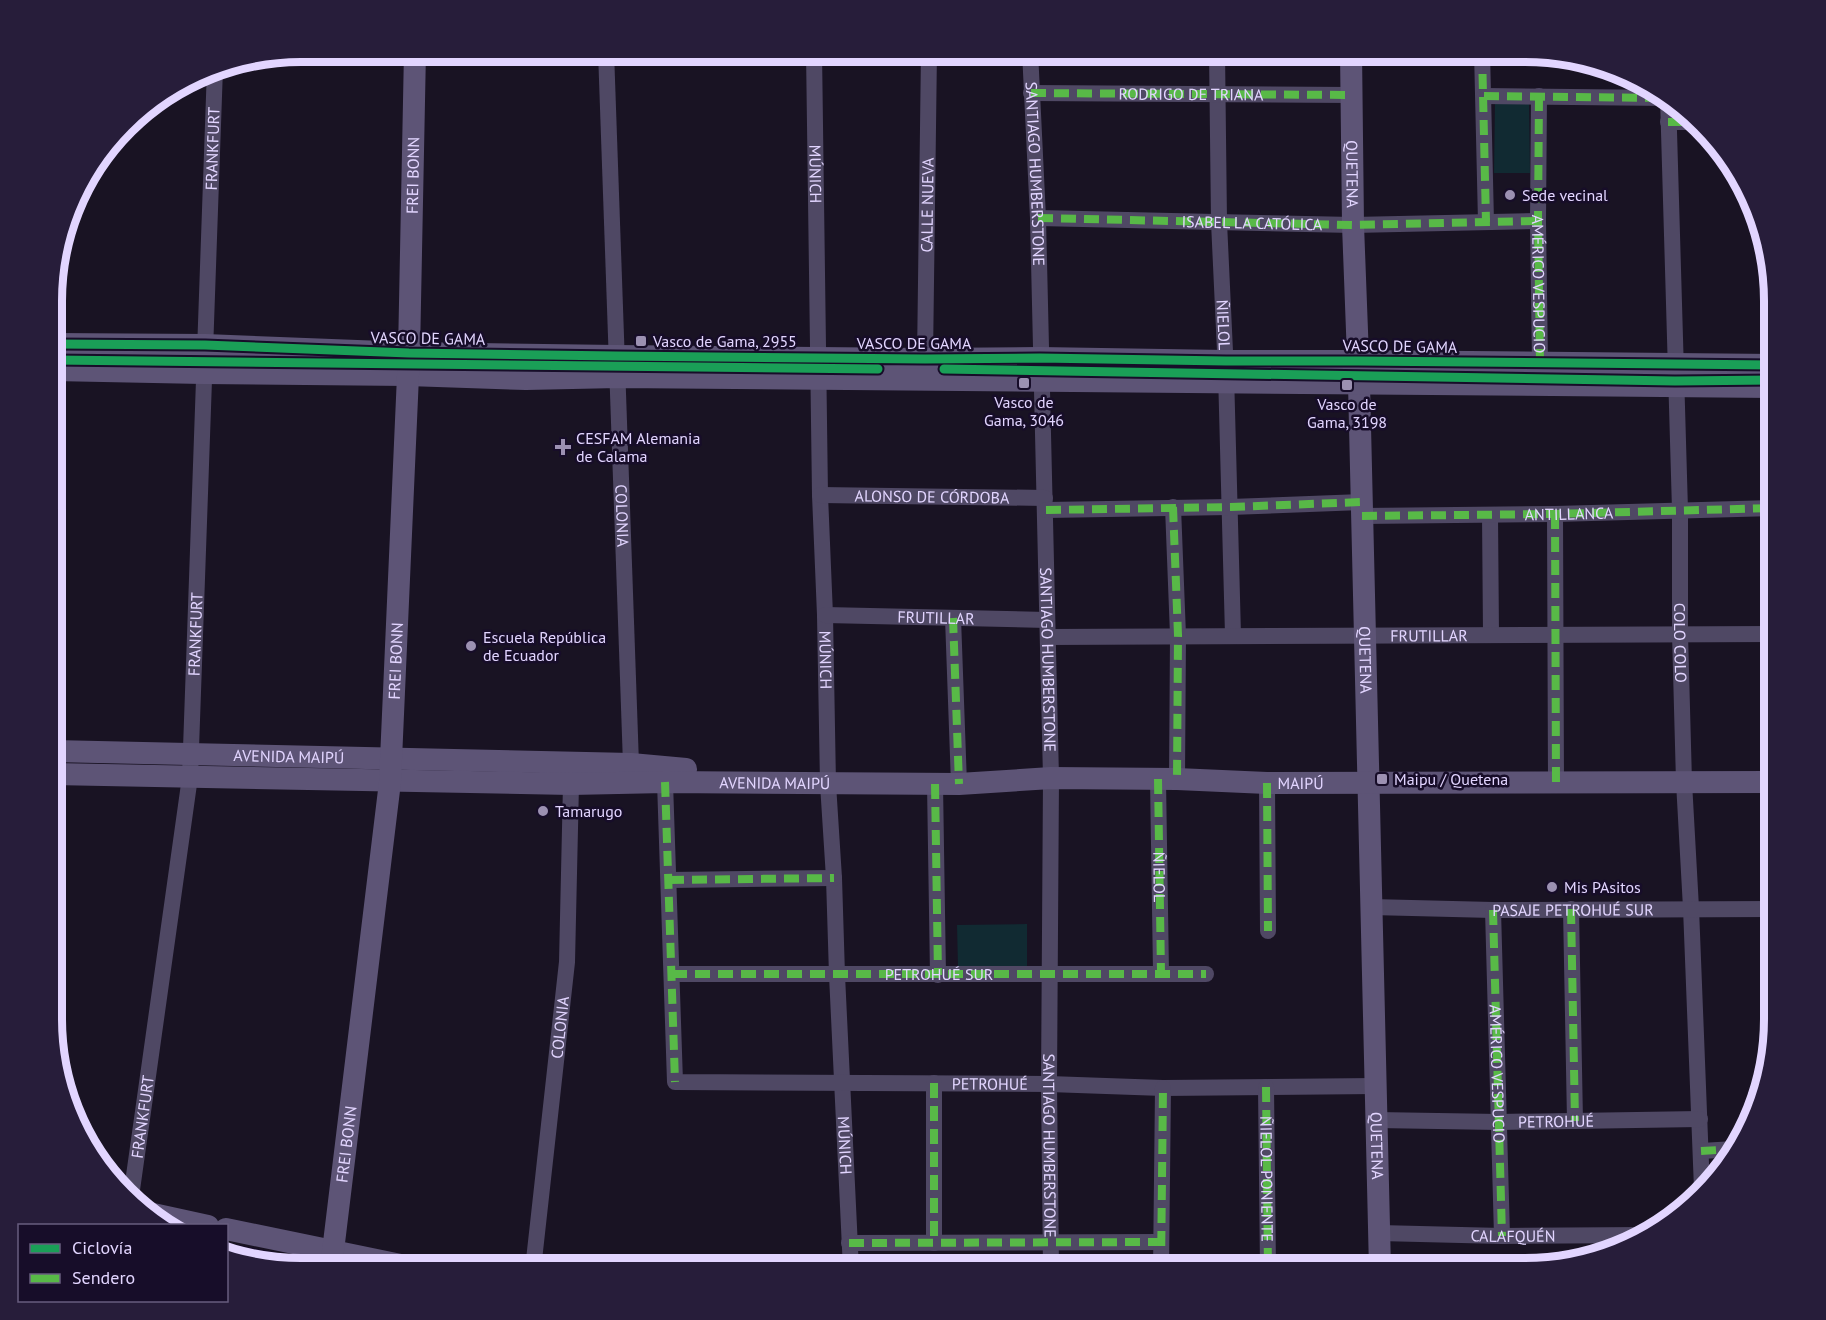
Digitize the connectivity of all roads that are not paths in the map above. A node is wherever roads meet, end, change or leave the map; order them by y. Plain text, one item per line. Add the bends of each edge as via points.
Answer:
1 (416, 62) edge
2 (606, 62) edge
3 (814, 62) edge
4 (929, 62) edge
5 (1030, 62) edge
6 (1217, 62) edge
7 (1351, 62) edge
8 (1482, 62) edge
9 (215, 78) edge
10 (1031, 93) junction
11 (1218, 95) junction
12 (1352, 95) junction
13 (1484, 96) junction
14 (1539, 96) junction
15 (1651, 98) edge
16 (1668, 109) edge
17 (1668, 122) junction
18 (1684, 122) edge
19 (1038, 218) junction
20 (1538, 221) junction
21 (1219, 222) junction
22 (1486, 222) junction
23 (1353, 225) junction
24 (61, 344) edge
25 (205, 345) junction
26 (1040, 358) junction
27 (925, 359) junction
28 (1358, 361) junction
29 (1540, 363) junction
30 (409, 364) junction
31 (1764, 366) edge
32 (618, 367) junction
33 (818, 368) junction
34 (61, 370) edge
35 (1226, 371) junction
36 (203, 373) junction
37 (1675, 376) junction
38 (1040, 381) junction
39 (1359, 384) junction
40 (1764, 386) edge
41 (820, 495) junction
42 (1045, 504) junction
43 (1173, 507) junction
44 (1230, 507) junction
45 (1764, 508) edge
46 (1362, 509) junction
47 (1680, 510) junction
48 (1490, 514) junction
49 (1555, 514) junction
50 (825, 615) junction
51 (953, 618) junction
52 (1047, 620) junction
53 (1556, 634) junction
54 (1680, 634) junction
55 (1764, 634) edge
56 (1178, 635) junction
57 (1233, 635) junction
58 (1365, 635) junction
59 (1491, 635) junction
60 (1048, 637) junction
61 (61, 751) edge
62 (191, 753) junction
63 (392, 758) junction
64 (631, 764) junction
65 (61, 774) edge
66 (190, 777) junction
67 (1051, 778) junction
68 (1167, 779) junction
69 (390, 782) junction
70 (665, 782) junction
71 (1368, 782) junction
72 (1556, 782) junction
73 (1684, 782) junction
74 (1764, 782) edge
75 (1267, 783) junction
76 (571, 784) junction
77 (828, 784) junction
78 (935, 784) junction
79 (959, 784) junction
80 (834, 878) junction
81 (669, 880) junction
82 (1371, 907) junction
83 (1691, 908) junction
84 (1571, 909) junction
85 (1764, 909) edge
86 (1493, 910) junction
87 (1268, 931) dead end
88 (1161, 973) junction
89 (672, 974) junction
90 (1206, 974) dead end
91 (837, 975) junction
92 (938, 975) junction
93 (1050, 975) junction
94 (842, 1083) junction
95 (934, 1083) junction
96 (1049, 1084) junction
97 (1376, 1086) junction
98 (1266, 1087) junction
99 (1163, 1088) junction
100 (1700, 1119) junction
101 (1376, 1120) junction
102 (1575, 1121) junction
103 (1499, 1122) junction
104 (1726, 1150) edge
105 (1701, 1151) junction
106 (1702, 1180) edge
107 (132, 1188) edge
108 (166, 1217) edge
109 (199, 1224) edge
110 (228, 1230) edge
111 (1379, 1233) junction
112 (1628, 1235) edge
113 (1502, 1236) junction
114 (1161, 1242) junction
115 (849, 1243) junction
116 (934, 1243) junction
117 (1050, 1243) junction
118 (324, 1258) edge
119 (331, 1258) edge
120 (534, 1258) edge
121 (850, 1258) edge
122 (1051, 1258) edge
123 (1161, 1258) edge
124 (1268, 1258) edge
125 (1380, 1258) edge

1 - 30 street, FREI BONN
2 - 32 street, COLONIA
3 - 33 street, MÚNICH
4 - 27 street, CALLE NUEVA
5 - 10 street, SANTIAGO HUMBERSTONE
6 - 11 street, ÑIELOL
7 - 12 street, QUETENA
8 - 13 street
9 - 25 street, FRANKFURT
10 - 11 street, RODRIGO DE TRIANA
10 - 19 street, SANTIAGO HUMBERSTONE
11 - 12 street, RODRIGO DE TRIANA
11 - 21 street, ÑIELOL
12 - 23 street, QUETENA
13 - 14 street
13 - 22 street
14 - 15 street
14 - 20 street, AMÉRICO VESPUCIO
16 - 17 street, COLO COLO
17 - 18 street
17 - 37 street, COLO COLO
19 - 21 street, ISABEL LA CATÓLICA
19 - 26 street, SANTIAGO HUMBERSTONE
20 - 22 street, ISABEL LA CATÓLICA
20 - 29 street, AMÉRICO VESPUCIO
21 - 23 street, ISABEL LA CATÓLICA
21 - 35 street, ÑIELOL
22 - 23 street, ISABEL LA CATÓLICA
23 - 28 street, QUETENA
24 - 25 street, VASCO DE GAMA
25 - 30 street, VASCO DE GAMA
25 - 36 street, FRANKFURT
26 - 27 street, VASCO DE GAMA
26 - 35 street, VASCO DE GAMA
26 - 38 street, SANTIAGO HUMBERSTONE
27 - 33 street, VASCO DE GAMA
28 - 29 street, VASCO DE GAMA
28 - 35 street, VASCO DE GAMA
28 - 39 street, QUETENA
29 - 37 street, VASCO DE GAMA
30 - 32 street, VASCO DE GAMA
30 - 36 street, VASCO DE GAMA
30 - 63 street, FREI BONN
31 - 37 street, VASCO DE GAMA
32 - 33 street, VASCO DE GAMA
32 - 64 street, COLONIA
33 - 38 street, VASCO DE GAMA
33 - 41 street, MÚNICH
34 - 36 street, VASCO DE GAMA
35 - 38 street, VASCO DE GAMA
35 - 39 street, VASCO DE GAMA
35 - 44 street, ÑIELOL
36 - 62 street, FRANKFURT
37 - 39 street, VASCO DE GAMA
37 - 40 street, VASCO DE GAMA
37 - 47 street, COLO COLO
38 - 42 street, SANTIAGO HUMBERSTONE
39 - 46 street, QUETENA
41 - 42 street, ALONSO DE CÓRDOBA
41 - 50 street, MÚNICH
42 - 43 street, ANTILLANCA
42 - 52 street, SANTIAGO HUMBERSTONE
43 - 44 street, ANTILLANCA
43 - 56 street, ÑIELOL
44 - 46 street, ANTILLANCA
44 - 57 street, ÑIELOL
45 - 47 street, ANTILLANCA
46 - 48 street, ANTILLANCA
46 - 58 street, QUETENA
47 - 49 street, ANTILLANCA
47 - 54 street, COLO COLO
48 - 49 street, ANTILLANCA
48 - 59 street
49 - 53 street
50 - 51 street, FRUTILLAR
50 - 77 street, MÚNICH
51 - 52 street, FRUTILLAR
51 - 79 street
52 - 60 street, SANTIAGO HUMBERSTONE
53 - 54 street, FRUTILLAR
53 - 59 street, FRUTILLAR
53 - 72 street
54 - 55 street, FRUTILLAR
54 - 73 street, COLO COLO
56 - 57 street, FRUTILLAR
56 - 60 street, FRUTILLAR
56 - 68 street, ÑIELOL
57 - 58 street, FRUTILLAR
58 - 59 street, FRUTILLAR
58 - 71 street, QUETENA
60 - 67 street, SANTIAGO HUMBERSTONE
61 - 62 street, AVENIDA MAIPÚ
62 - 63 street, AVENIDA MAIPÚ
62 - 66 street, FRANKFURT
63 - 64 street, AVENIDA MAIPÚ
63 - 69 street, FREI BONN
64 - 77 street, AVENIDA MAIPÚ
65 - 66 street, AVENIDA MAIPÚ
66 - 69 street, AVENIDA MAIPÚ
66 - 107 street, FRANKFURT
67 - 68 street, MAIPÚ
67 - 79 street, MAIPÚ
67 - 93 street, SANTIAGO HUMBERSTONE
68 - 75 street, MAIPÚ
68 - 88 street, ÑIELOL
69 - 76 street, AVENIDA MAIPÚ
69 - 119 street, FREI BONN
70 - 76 street, AVENIDA MAIPÚ
70 - 77 street, AVENIDA MAIPÚ
70 - 81 street
71 - 72 street, MAIPÚ
71 - 75 street, MAIPÚ
71 - 82 street, QUETENA
72 - 73 street, MAIPÚ
73 - 74 street, MAIPÚ
73 - 83 street, COLO COLO
75 - 87 street
76 - 120 street, COLONIA via 567,962
77 - 78 street, MAIPÚ
77 - 80 street, MÚNICH
78 - 79 street, MAIPÚ
78 - 92 street
80 - 81 street
80 - 91 street, MÚNICH
81 - 89 street
82 - 86 street, PASAJE PETROHUÉ SUR
82 - 97 street, QUETENA
83 - 84 street, PASAJE PETROHUÉ SUR
83 - 85 street, PASAJE PETROHUÉ SUR
83 - 100 street, COLO COLO
84 - 86 street, PASAJE PETROHUÉ SUR
84 - 102 street
86 - 103 street, AMÉRICO VESPUCIO
88 - 90 street, PETROHUÉ SUR
88 - 93 street, PETROHUÉ SUR
89 - 91 street, PETROHUÉ SUR
89 - 94 street, PETROHUÉ via 675,1082
91 - 92 street, PETROHUÉ SUR
91 - 94 street, MÚNICH
92 - 93 street, PETROHUÉ SUR
93 - 96 street, SANTIAGO HUMBERSTONE
94 - 95 street, PETROHUÉ
94 - 115 street, MÚNICH
95 - 96 street, PETROHUÉ
95 - 116 street
96 - 99 street, PETROHUÉ
96 - 117 street, SANTIAGO HUMBERSTONE
97 - 98 street, PETROHUÉ
97 - 101 street, QUETENA
98 - 99 street, PETROHUÉ
98 - 124 street, ÑIELOL PONIENTE
99 - 114 street
100 - 102 street, PETROHUÉ
100 - 105 street, COLO COLO
101 - 103 street, PETROHUÉ
101 - 111 street, QUETENA
102 - 103 street, PETROHUÉ
103 - 113 street, AMÉRICO VESPUCIO
104 - 105 street
105 - 106 street, COLO COLO
108 - 109 street
110 - 118 street
111 - 113 street, CALAFQUÉN
111 - 125 street, QUETENA
112 - 113 street, CALAFQUÉN
114 - 117 street
114 - 123 street
115 - 116 street
115 - 121 street, MÚNICH
116 - 117 street
117 - 122 street, SANTIAGO HUMBERSTONE

